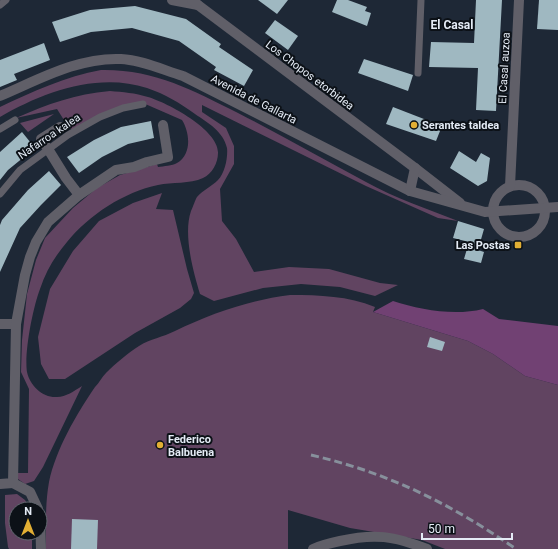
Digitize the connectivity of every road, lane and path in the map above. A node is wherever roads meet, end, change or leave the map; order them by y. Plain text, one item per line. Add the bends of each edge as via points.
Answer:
1 (6, 0) edge
2 (172, 0) edge
3 (421, 0) edge
4 (519, 0) edge
5 (195, 3) edge
6 (0, 5) edge
7 (418, 73) dead end
8 (0, 96) edge
9 (143, 104) dead end
10 (16, 120) dead end
11 (163, 125) dead end
12 (60, 127) dead end
13 (0, 130) edge
14 (48, 149) junction
15 (415, 168) junction
16 (510, 186) junction
17 (410, 191) junction
18 (0, 194) edge
19 (79, 194) junction
20 (465, 206) junction
21 (558, 207) edge
22 (546, 208) junction
23 (492, 212) junction
24 (0, 324) edge
25 (16, 324) junction
26 (13, 483) junction
27 (0, 484) edge
28 (34, 501) edge
29 (313, 549) edge
30 (427, 549) edge

1 - 6 street
2 - 5 street
3 - 7 street
4 - 16 street, El Casal auzoa
5 - 15 street, Los Chopos etorbidea
8 - 17 street, Avenida de Gallarta via 74,65 102,59 123,59 149,65 183,76
9 - 14 street, Nafarroa kalea via 100,117
10 - 13 street
11 - 19 street via 168,157 116,170
12 - 14 street via 41,139
14 - 18 street, Nafarroa kalea via 20,170
14 - 19 street
15 - 17 street
15 - 20 street, Los Chopos etorbidea
16 - 22 street via 518,184 533,188 544,200
16 - 23 street via 497,196
17 - 20 street, Avenida de Gallarta
19 - 25 street via 48,222 36,242 25,275
20 - 23 street, Avenida de Gallarta
21 - 22 street, Avenida de Gallarta
22 - 23 street, Avenida de Gallarta
22 - 23 street via 545,218 537,231 521,237 512,237 498,228
24 - 25 street
25 - 26 street
26 - 27 street
26 - 28 street via 30,492
29 - 30 street via 358,537 373,536 387,537

